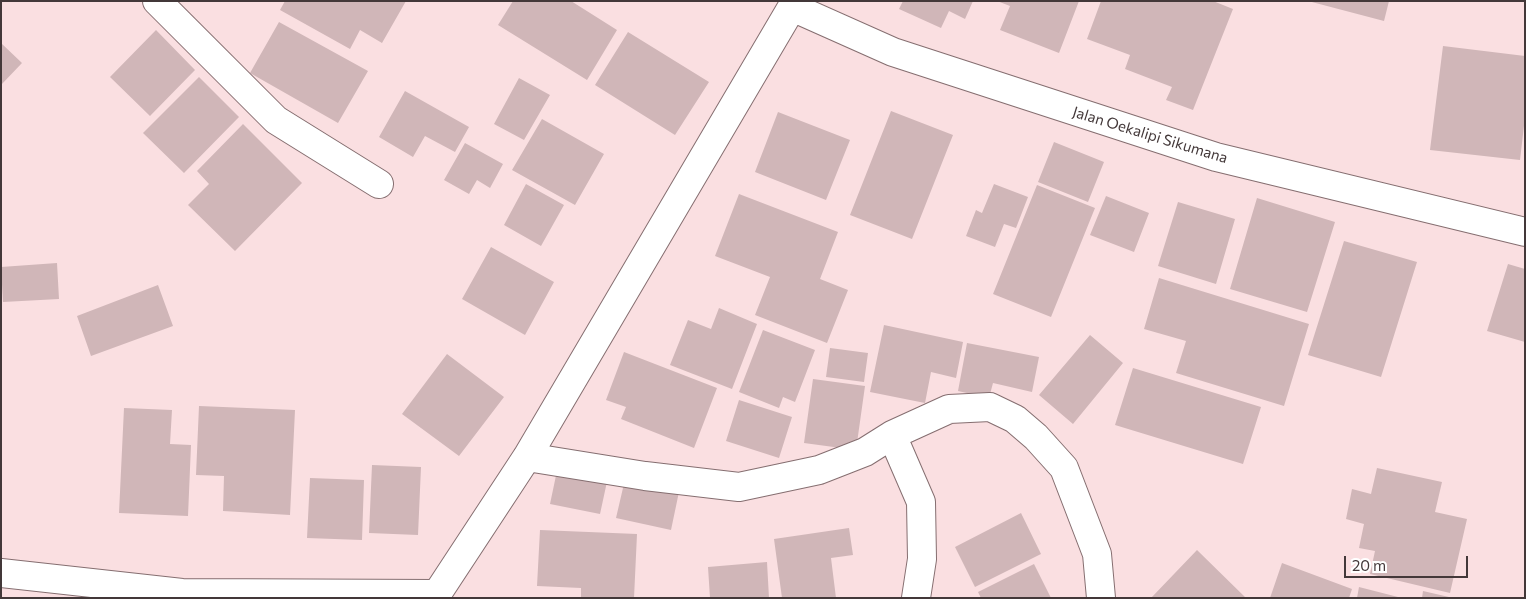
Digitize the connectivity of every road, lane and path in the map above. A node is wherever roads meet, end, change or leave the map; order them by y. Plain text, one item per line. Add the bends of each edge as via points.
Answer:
1 (158, 2) edge
2 (794, 4) edge
3 (379, 184) dead end
4 (1525, 232) edge
5 (892, 434) junction
6 (527, 457) junction
7 (1, 573) edge
8 (437, 596) edge
9 (916, 598) edge
10 (1100, 598) edge

1 - 3 street via 276,120
2 - 4 street, Jalan Oekalipi Sikumana via 892,52 1216,157
2 - 6 street
5 - 6 street via 865,452 819,470 739,487
5 - 9 street via 921,502 922,559
5 - 10 street via 949,409 990,407 1015,419 1064,468 1097,554
6 - 8 street
7 - 8 street via 182,593

